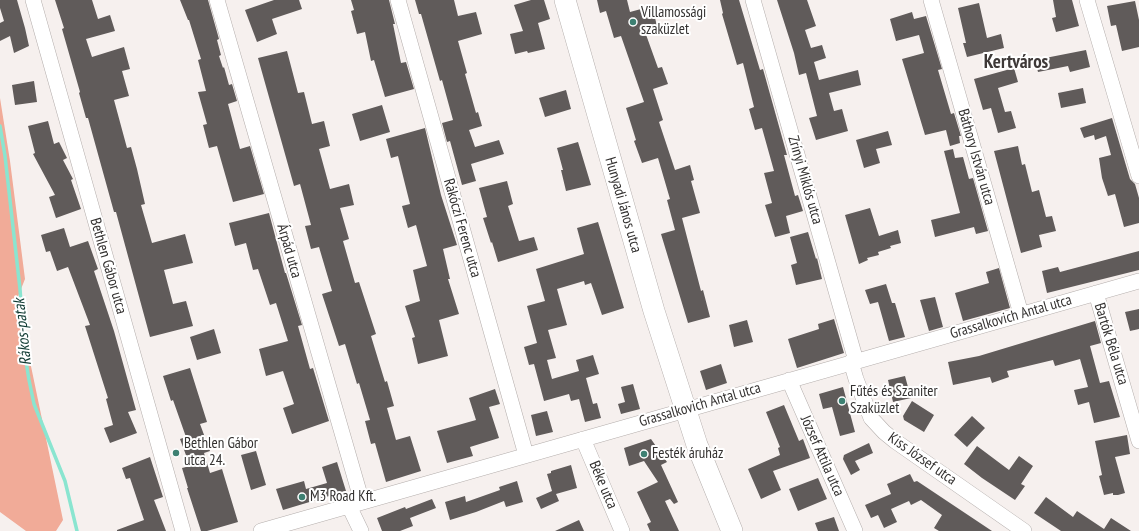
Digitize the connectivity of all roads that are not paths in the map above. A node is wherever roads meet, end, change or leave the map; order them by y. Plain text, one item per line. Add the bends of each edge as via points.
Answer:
1 (33, 0) edge
2 (217, 0) edge
3 (398, 0) edge
4 (565, 0) edge
5 (753, 0) edge
6 (930, 0) edge
7 (1087, 0) edge
8 (1139, 176) edge
9 (1139, 281) edge
10 (1096, 293) junction
11 (1021, 314) junction
12 (854, 362) junction
13 (789, 380) junction
14 (1133, 398) edge
15 (685, 409) junction
16 (583, 439) junction
17 (1139, 441) edge
18 (526, 455) junction
19 (356, 504) junction
20 (183, 531) edge
21 (261, 531) edge
22 (360, 531) edge
23 (622, 531) edge
24 (732, 531) edge
25 (855, 531) edge
26 (1024, 531) edge

1 - 20 street, Bethlen Gábor utca
2 - 19 street, Árpád utca
3 - 18 street, Rákóczi Ferenc utca
4 - 15 street, Hunyadi János utca via 654,311
5 - 12 street, Zrínyi Miklós utca
6 - 11 street, Báthory István utca
7 - 8 street
9 - 10 street, Grassalkovich Antal utca
10 - 11 street, Grassalkovich Antal utca
10 - 14 street, Bartók Béla utca
11 - 12 street, Grassalkovich Antal utca
12 - 13 street, Grassalkovich Antal utca
12 - 26 street, Kiss József utca via 856,379 867,409 876,424 895,441
13 - 15 street, Grassalkovich Antal utca
13 - 25 street, József Attila utca
14 - 17 street, Bartók Béla utca
15 - 16 street, Grassalkovich Antal utca
15 - 24 street, Hunyadi János utca
16 - 18 street, Grassalkovich Antal utca
16 - 23 street, Béke utca
18 - 19 street, Grassalkovich Antal utca
19 - 21 street, Grassalkovich Antal utca
19 - 22 street, Árpád utca

